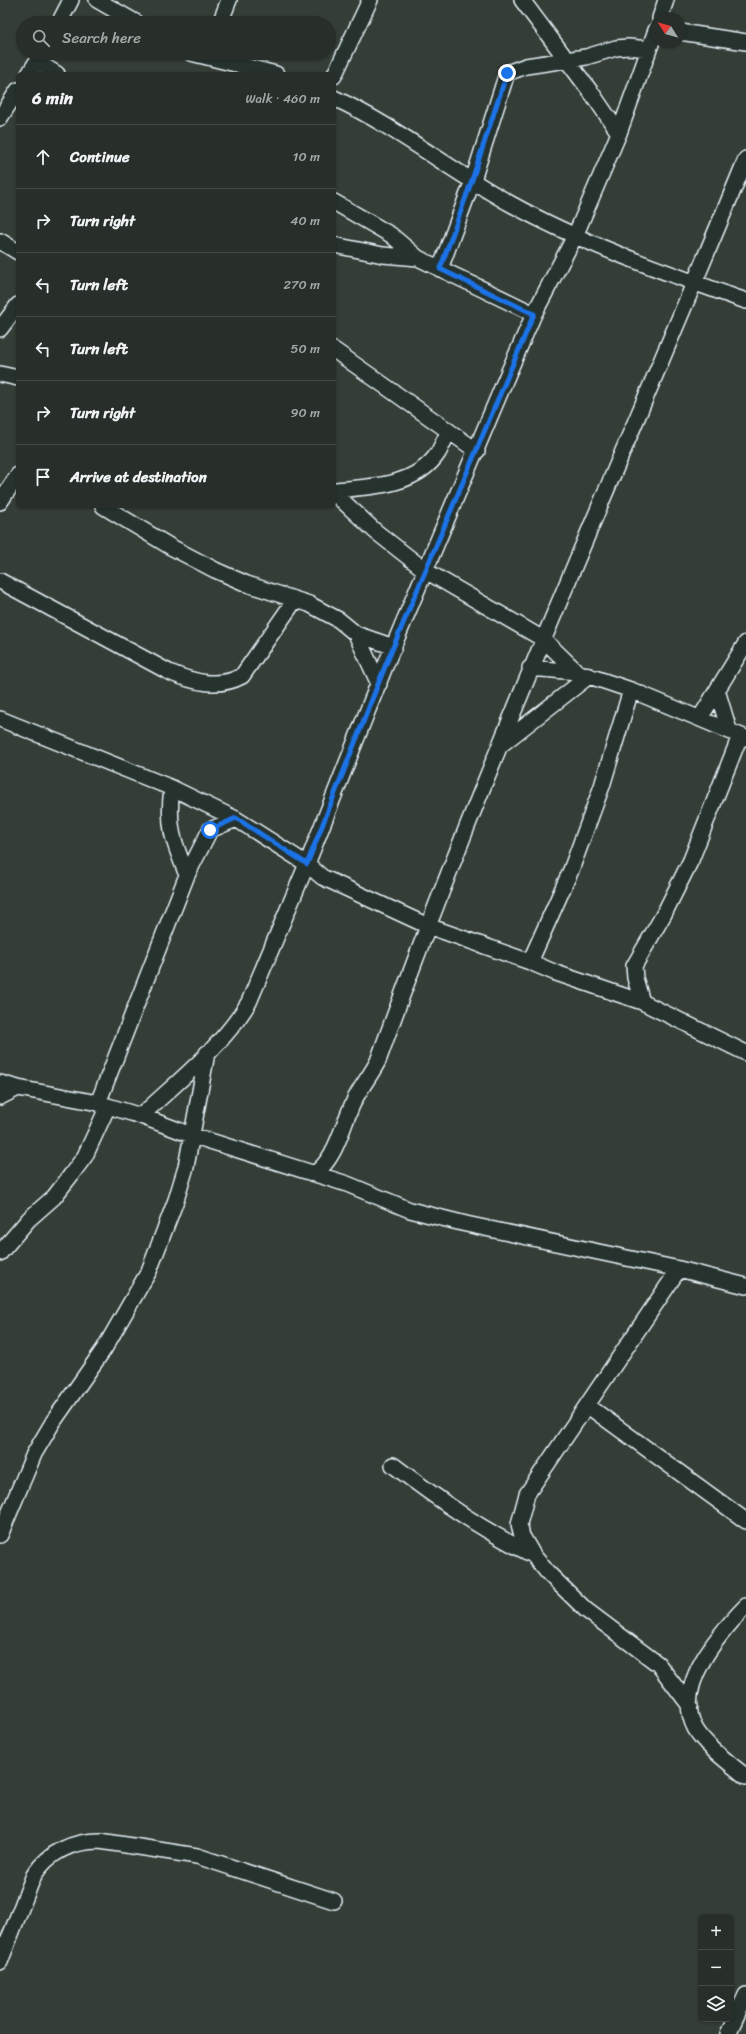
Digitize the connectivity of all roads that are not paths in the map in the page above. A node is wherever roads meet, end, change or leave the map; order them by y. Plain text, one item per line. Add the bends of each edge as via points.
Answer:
1 (71, 0) edge
2 (229, 0) edge
3 (370, 0) edge
4 (522, 0) edge
5 (666, 0) edge
6 (102, 1) edge
7 (662, 12) edge
8 (63, 16) edge
9 (125, 16) edge
10 (223, 16) edge
11 (686, 33) edge
12 (746, 42) edge
13 (649, 49) joint
14 (567, 59) junction
15 (224, 60) edge
16 (36, 63) edge
17 (53, 72) edge
18 (269, 72) edge
19 (336, 72) edge
20 (16, 93) edge
21 (336, 99) edge
22 (0, 118) edge
23 (618, 133) junction
24 (746, 159) edge
25 (472, 180) junction
26 (336, 203) edge
27 (575, 236) junction
28 (0, 241) edge
29 (336, 245) edge
30 (16, 251) edge
31 (418, 258) junction
32 (440, 269) junction
33 (695, 283) junction
34 (746, 301) edge
35 (16, 309) edge
36 (534, 314) junction
37 (0, 329) edge
38 (336, 351) edge
39 (0, 374) edge
40 (16, 378) edge
41 (449, 431) junction
42 (477, 451) junction
43 (16, 478) edge
44 (336, 490) edge
45 (336, 495) edge
46 (0, 502) edge
47 (106, 508) edge
48 (426, 571) junction
49 (0, 581) edge
50 (295, 600) junction
51 (356, 634) junction
52 (543, 639) junction
53 (746, 643) edge
54 (394, 647) junction
55 (530, 668) junction
56 (583, 674) junction
57 (379, 684) junction
58 (631, 690) junction
59 (717, 690) junction
60 (700, 718) junction
61 (0, 719) edge
62 (738, 735) edge
63 (502, 744) junction
64 (172, 788) junction
65 (236, 818) junction
66 (307, 864) junction
67 (187, 875) junction
68 (428, 926) junction
69 (530, 962) junction
70 (642, 1002) junction
71 (207, 1053) junction
72 (746, 1053) edge
73 (0, 1083) edge
74 (18, 1088) junction
75 (0, 1097) edge
76 (103, 1105) junction
77 (141, 1116) junction
78 (191, 1135) junction
79 (314, 1174) junction
80 (0, 1253) edge
81 (679, 1269) junction
82 (746, 1286) edge
83 (588, 1406) junction
84 (393, 1466) dead end
85 (746, 1521) edge
86 (0, 1535) edge
87 (533, 1555) junction
88 (746, 1606) edge
89 (690, 1706) junction
90 (746, 1777) edge
91 (334, 1901) dead end
92 (0, 1962) edge
93 (746, 1995) edge
94 (728, 2034) edge

1 - 8 street
2 - 10 street
3 - 19 street
4 - 14 street
5 - 7 street
6 - 9 street
11 - 12 street
13 - 14 street via 616,48 586,57
13 - 23 street
14 - 23 street
14 - 25 street via 526,66 507,73
15 - 18 street
16 - 17 street
20 - 22 street
21 - 25 street via 400,134
23 - 27 street
24 - 33 street
25 - 27 street via 527,213
25 - 32 street
26 - 31 street via 391,235
27 - 33 street
27 - 36 street
28 - 30 street
29 - 31 street via 383,255
31 - 32 street
32 - 36 street
33 - 34 street
33 - 52 street
35 - 37 street
36 - 42 street
38 - 41 street
39 - 40 street
41 - 42 street
41 - 44 street via 437,454 420,470 390,484
42 - 48 street
43 - 46 street
45 - 48 street via 375,531
47 - 50 street via 215,570
48 - 52 street
48 - 54 street
49 - 50 street via 169,672 208,684 234,681 242,676
50 - 51 street via 309,604 340,620
51 - 54 street
51 - 57 street
52 - 55 street
52 - 56 street
53 - 59 street
54 - 57 street
55 - 56 street
55 - 63 street
56 - 58 street
56 - 63 street
57 - 66 street
58 - 60 street
58 - 69 street via 602,786 571,870
59 - 60 street
59 - 62 street
60 - 62 street
61 - 64 street
62 - 70 street via 691,860 634,966 634,978
63 - 68 street
64 - 65 street
64 - 67 street via 169,812 171,829 174,845
65 - 66 street
65 - 67 street via 210,830
66 - 68 street via 322,877
66 - 71 street via 248,1002 240,1017
67 - 76 street
68 - 69 street
68 - 79 street via 378,1061 355,1100 324,1168
69 - 70 street via 556,974
70 - 72 street
71 - 77 street
71 - 78 street
73 - 74 street
74 - 75 street
74 - 76 street
76 - 77 street
76 - 80 street via 85,1156 54,1197 29,1219
77 - 78 street
78 - 79 street
78 - 86 street via 186,1168 149,1271 104,1349 64,1404 34,1454
79 - 81 street via 347,1184 410,1210
81 - 82 street
81 - 83 street
83 - 85 street
83 - 87 street via 525,1500 519,1524 522,1536
84 - 87 street via 446,1506 498,1538
87 - 89 street via 586,1610 658,1664
88 - 89 street via 704,1658 692,1684
89 - 90 street via 695,1729
91 - 92 street via 197,1856 100,1841 84,1841 68,1846 41,1864 34,1874
93 - 94 street

